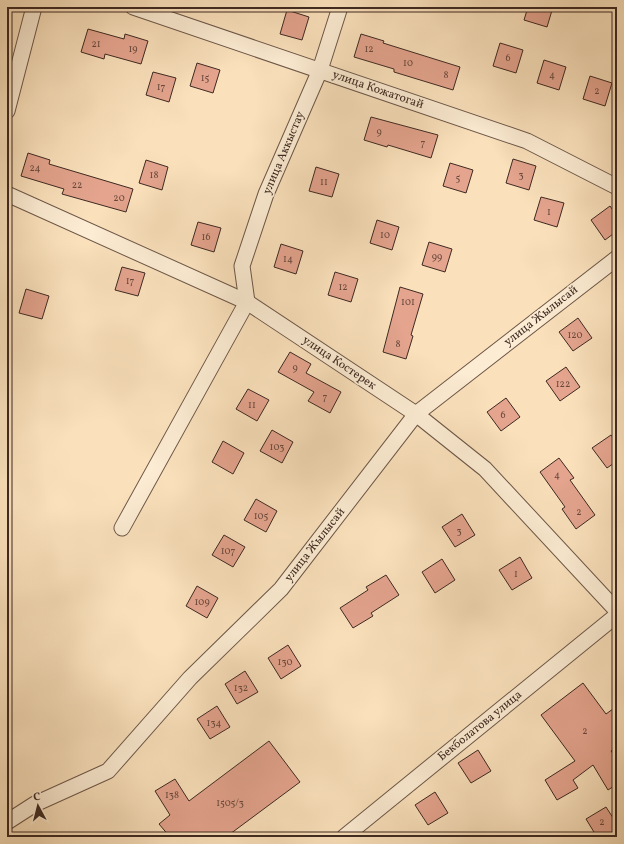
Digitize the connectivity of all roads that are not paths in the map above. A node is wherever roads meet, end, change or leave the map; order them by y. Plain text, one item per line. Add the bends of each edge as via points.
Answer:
1 (34, 7) edge
2 (133, 7) edge
3 (340, 7) edge
4 (320, 70) junction
5 (7, 111) edge
6 (617, 187) edge
7 (7, 194) edge
8 (617, 258) edge
9 (247, 302) junction
10 (416, 414) junction
11 (122, 528) dead end
12 (617, 611) edge
13 (617, 615) edge
14 (7, 822) edge
15 (344, 837) edge

1 - 5 street
2 - 4 street, улица Кожатогай
3 - 4 street, улица Аккыстау
4 - 6 street, улица Кожатогай via 527,140
4 - 9 street, улица Аккыстау via 266,194 242,266
7 - 9 street, улица Костерек
8 - 10 street, улица Жылысай
9 - 10 street, улица Костерек
9 - 11 street
10 - 12 street, улица Костерек via 485,469
10 - 14 street, улица Жылысай via 281,589 190,678 108,771 35,804
13 - 15 street, Бекболатова улица

